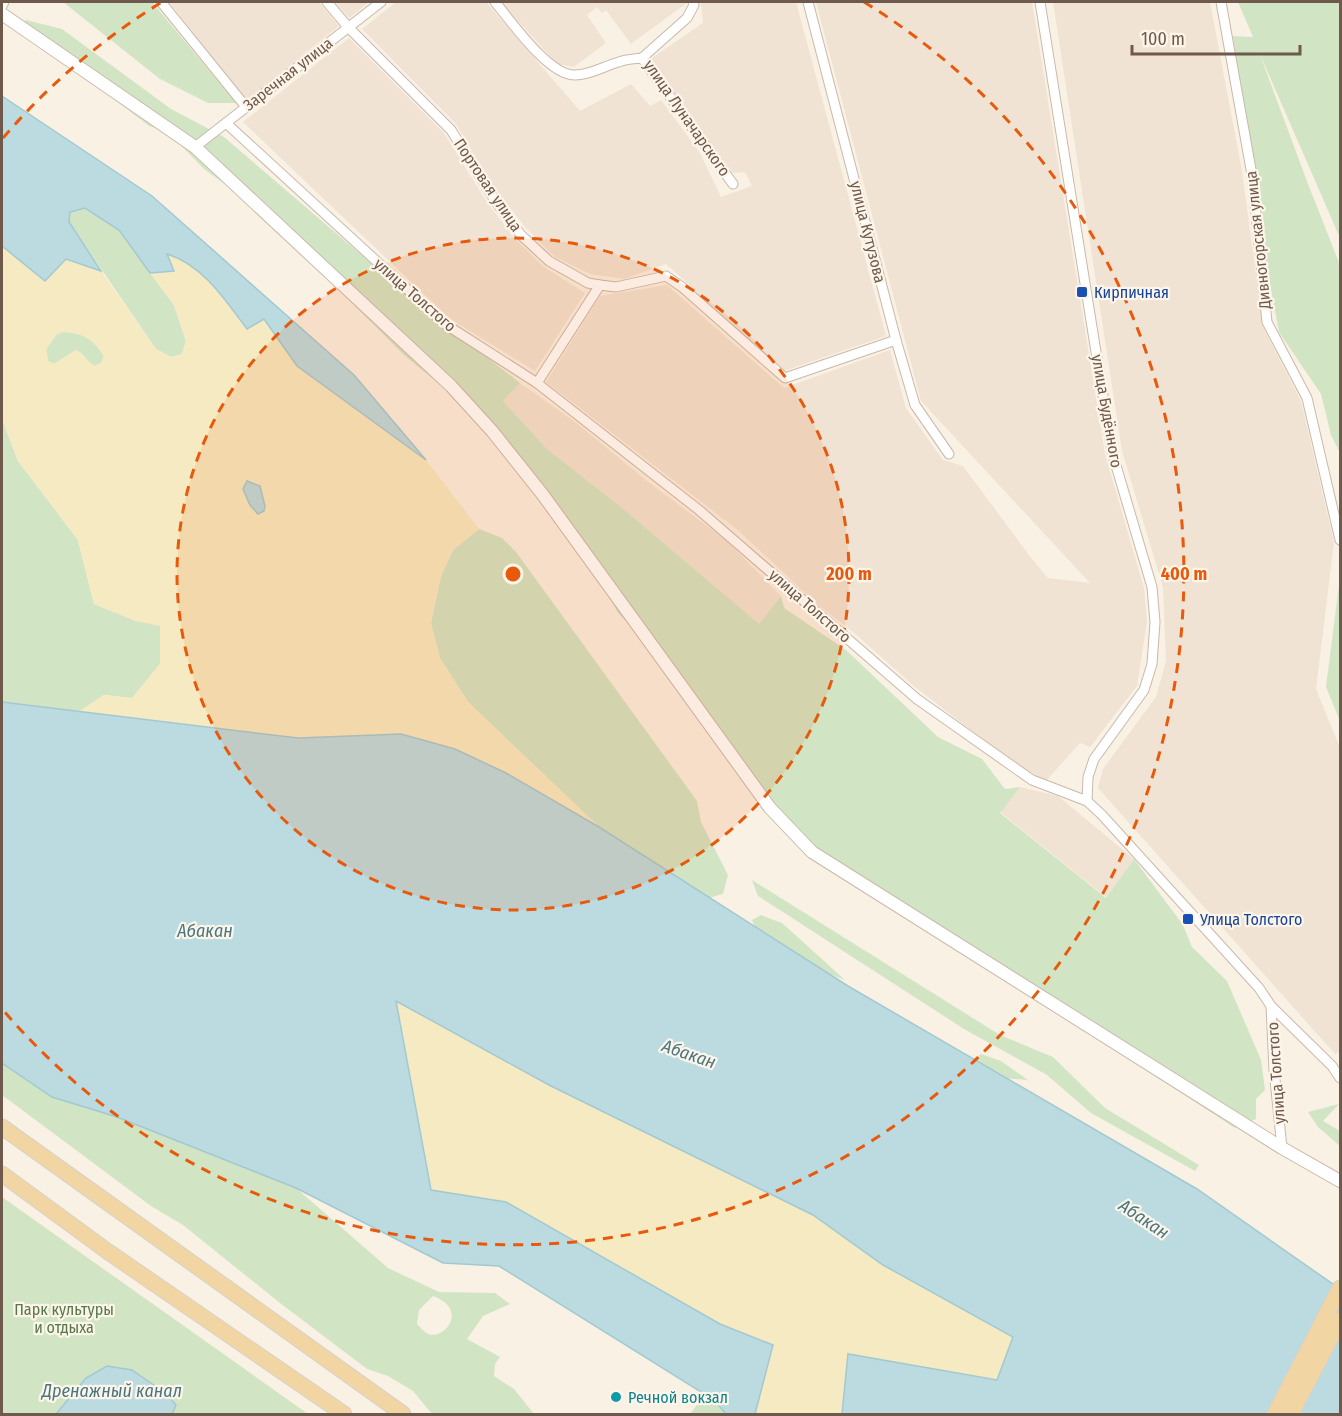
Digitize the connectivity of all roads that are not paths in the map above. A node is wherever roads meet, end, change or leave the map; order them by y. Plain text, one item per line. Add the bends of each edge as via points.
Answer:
1 (4, 2) edge
2 (160, 2) edge
3 (327, 2) edge
4 (381, 2) edge
5 (495, 2) edge
6 (693, 2) edge
7 (808, 2) edge
8 (1040, 2) edge
9 (1221, 2) edge
10 (2, 6) edge
11 (2, 14) edge
12 (348, 27) junction
13 (642, 57) junction
14 (246, 107) junction
15 (226, 123) junction
16 (195, 147) junction
17 (733, 184) dead end
18 (600, 285) junction
19 (896, 340) junction
20 (537, 383) junction
21 (949, 454) dead end
22 (1341, 540) edge
23 (1087, 801) junction
24 (1271, 1006) junction
25 (1336, 1063) edge
26 (1341, 1078) edge
27 (2, 1127) edge
28 (1282, 1148) junction
29 (2, 1174) edge
30 (1341, 1181) edge
31 (1341, 1288) edge
32 (1341, 1320) edge
33 (344, 1414) edge
34 (403, 1414) edge
35 (1275, 1414) edge
36 (1291, 1414) edge

1 - 10 street
2 - 14 street
3 - 12 street, Портовая улица
4 - 12 street, Заречная улица
5 - 13 street via 558,72 573,76
6 - 13 street, улица Луначарского via 687,18
7 - 19 street, улица Кутузова
8 - 23 street, улица Будённого via 1112,452 1152,587 1155,622 1152,664 1143,690 1094,759
9 - 22 street, Дивногорская улица via 1251,174 1267,322 1307,398
11 - 16 street
12 - 14 street, Заречная улица
12 - 18 street, Портовая улица via 451,130 521,235 549,261 588,283
13 - 17 street, улица Луначарского
14 - 15 street, Заречная улица
15 - 16 street, Заречная улица
15 - 20 street, улица Толстого via 445,324
16 - 28 street via 451,386 492,431 543,495 770,808 812,852
18 - 19 street, Портовая улица via 616,286 666,276 785,378
18 - 20 street
19 - 21 street, улица Кутузова via 915,405
20 - 23 street, улица Толстого via 699,510 917,699 1032,780
23 - 24 street, улица Толстого via 1259,988
24 - 25 street
24 - 28 street, улица Толстого
25 - 26 street
27 - 34 main road
28 - 30 street
29 - 33 main road
31 - 35 main road
32 - 36 main road

